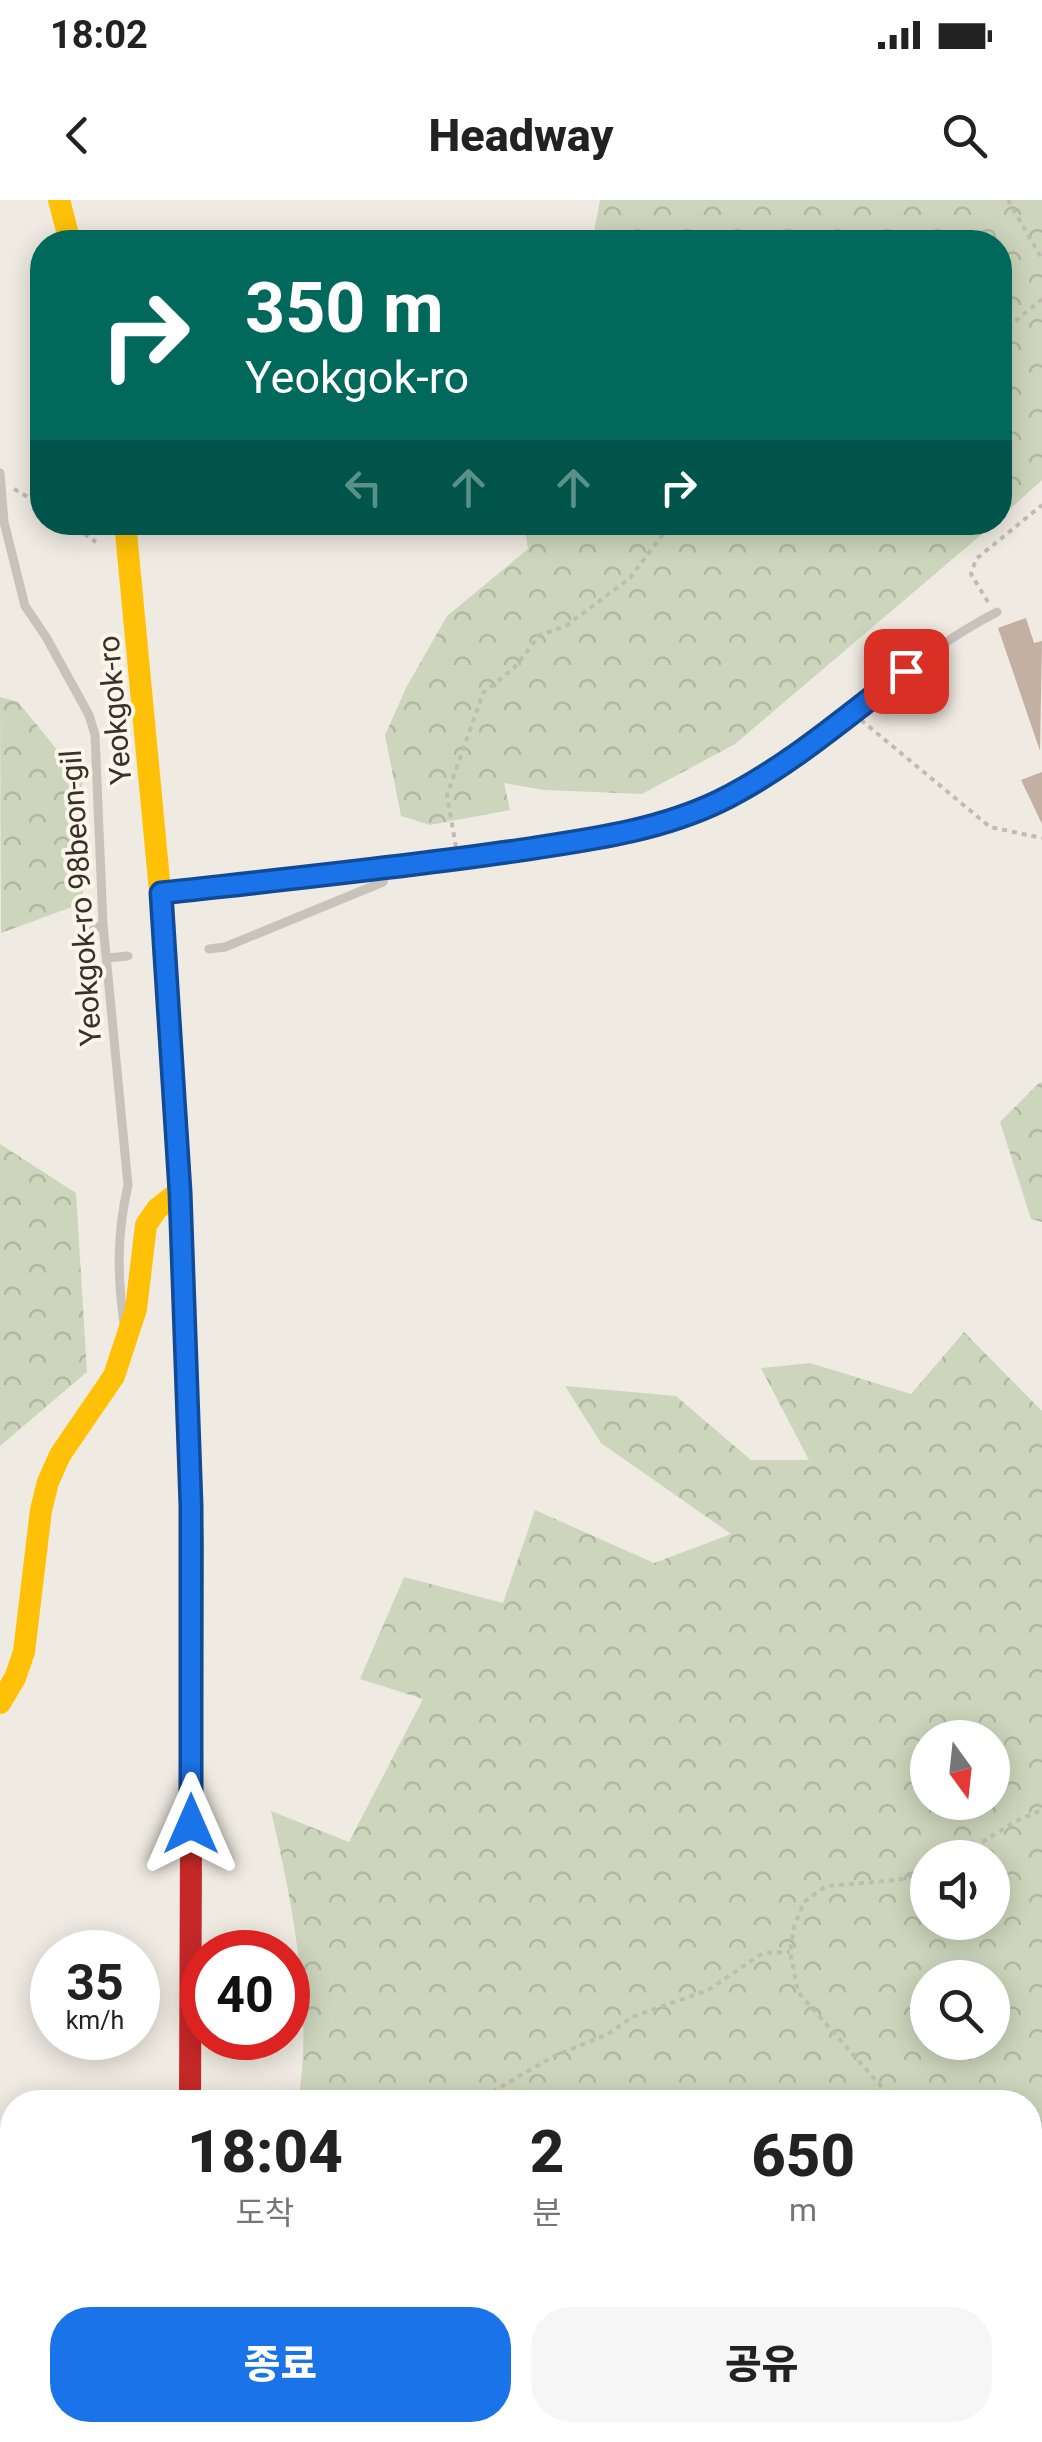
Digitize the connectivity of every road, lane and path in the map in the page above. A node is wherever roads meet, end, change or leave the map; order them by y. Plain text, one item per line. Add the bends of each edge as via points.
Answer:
1 (59, 200) edge
2 (1008, 200) edge
3 (67, 230) edge
4 (1042, 259) edge
5 (1042, 298) edge
6 (1012, 324) edge
7 (0, 472) edge
8 (2, 488) edge
9 (30, 496) edge
10 (1042, 505) edge
11 (1012, 529) edge
12 (86, 535) edge
13 (126, 535) edge
14 (662, 535) edge
15 (1005, 535) edge
16 (96, 542) dead end
17 (988, 602) dead end
18 (996, 612) dead end
19 (852, 712) junction
20 (1042, 838) edge
21 (457, 849) dead end
22 (388, 868) junction
23 (161, 893) junction
24 (103, 924) junction
25 (88, 933) dead end
26 (209, 948) dead end
27 (128, 956) dead end
28 (107, 958) junction
29 (180, 1192) junction
30 (127, 1340) junction
31 (0, 1703) edge
32 (1042, 1810) edge
33 (985, 1840) edge
34 (910, 1876) edge
35 (790, 1952) junction
36 (190, 2090) edge
37 (496, 2090) edge
38 (884, 2090) edge

1 - 3 street
2 - 4 path
5 - 6 path
7 - 8 lane, Yeokgok-ro 98beon-gil
8 - 9 path
8 - 24 lane, Yeokgok-ro 98beon-gil via 25,606 95,735
10 - 11 path
12 - 16 path
13 - 23 street, Yeokgok-ro
14 - 21 path via 630,578 566,626 540,635 483,694 447,795
15 - 17 path via 976,558 971,574
18 - 19 lane via 956,633
19 - 20 path via 990,827
19 - 22 lane via 770,772 664,823
22 - 23 lane
22 - 26 lane via 383,882 226,947
23 - 29 street, Yeokgok-ro
24 - 25 lane
24 - 28 lane, Yeokgok-ro 98beon-gil
27 - 28 lane
28 - 30 lane, Yeokgok-ro 98beon-gil via 128,1186 117,1272
29 - 30 street via 152,1214 143,1238
29 - 36 street, Yeokgok-ro via 192,1545
30 - 31 street via 109,1386 67,1441 48,1482 27,1653
32 - 33 path
34 - 35 path via 826,1886 804,1902
35 - 37 path via 763,1953 708,1990 632,2017
35 - 38 path via 798,1992

